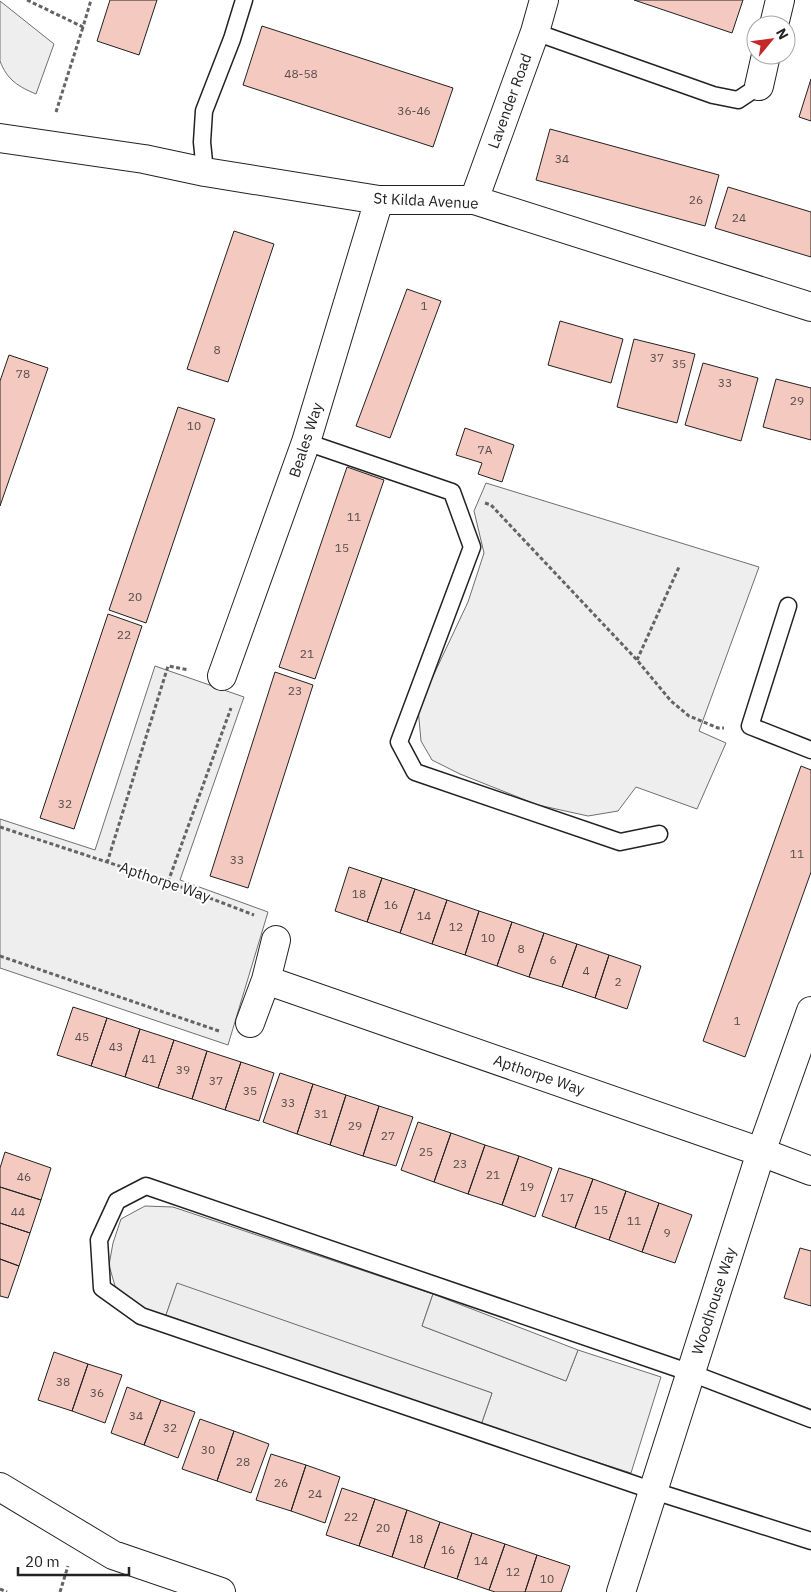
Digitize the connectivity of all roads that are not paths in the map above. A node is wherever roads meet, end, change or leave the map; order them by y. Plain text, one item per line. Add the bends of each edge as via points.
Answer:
1 (244, 0) edge
2 (544, 0) edge
3 (780, 0) edge
4 (776, 15) edge
5 (534, 32) junction
6 (764, 65) edge
7 (759, 86) joint
8 (0, 138) edge
9 (205, 172) junction
10 (379, 200) junction
11 (474, 200) junction
12 (811, 307) edge
13 (306, 442) junction
14 (788, 606) dead end
15 (222, 676) road end
16 (811, 750) edge
17 (659, 834) dead end
18 (276, 940) road end
19 (266, 980) junction
20 (811, 1011) edge
21 (250, 1023) road end
22 (762, 1152) junction
23 (811, 1171) edge
24 (691, 1373) junction
25 (811, 1419) edge
26 (0, 1486) edge
27 (654, 1491) junction
28 (811, 1540) edge
29 (221, 1592) edge
30 (621, 1592) edge

1 - 9 lane via 204,112
2 - 5 street, Lavender Road
3 - 4 street
5 - 7 lane via 713,95 738,100
5 - 11 street, Lavender Road
6 - 7 street
8 - 9 street, St Kilda Avenue via 144,159
9 - 10 street, St Kilda Avenue
10 - 11 street, St Kilda Avenue
10 - 13 street, Beales Way
11 - 12 street, St Kilda Avenue
13 - 15 street, Beales Way
13 - 17 lane via 452,492 472,547 399,742 415,772 620,842
14 - 16 lane via 750,726
18 - 19 street
19 - 21 street
19 - 22 street, Apthorpe Way
20 - 22 street, Woodhouse Way
22 - 23 street, Apthorpe Way
22 - 24 street, Woodhouse Way
24 - 25 lane
24 - 27 street, Woodhouse Way
24 - 27 lane via 146,1186 117,1201 99,1240 102,1288 141,1316
26 - 29 street via 113,1555
27 - 28 lane
27 - 30 street, Woodhouse Way

